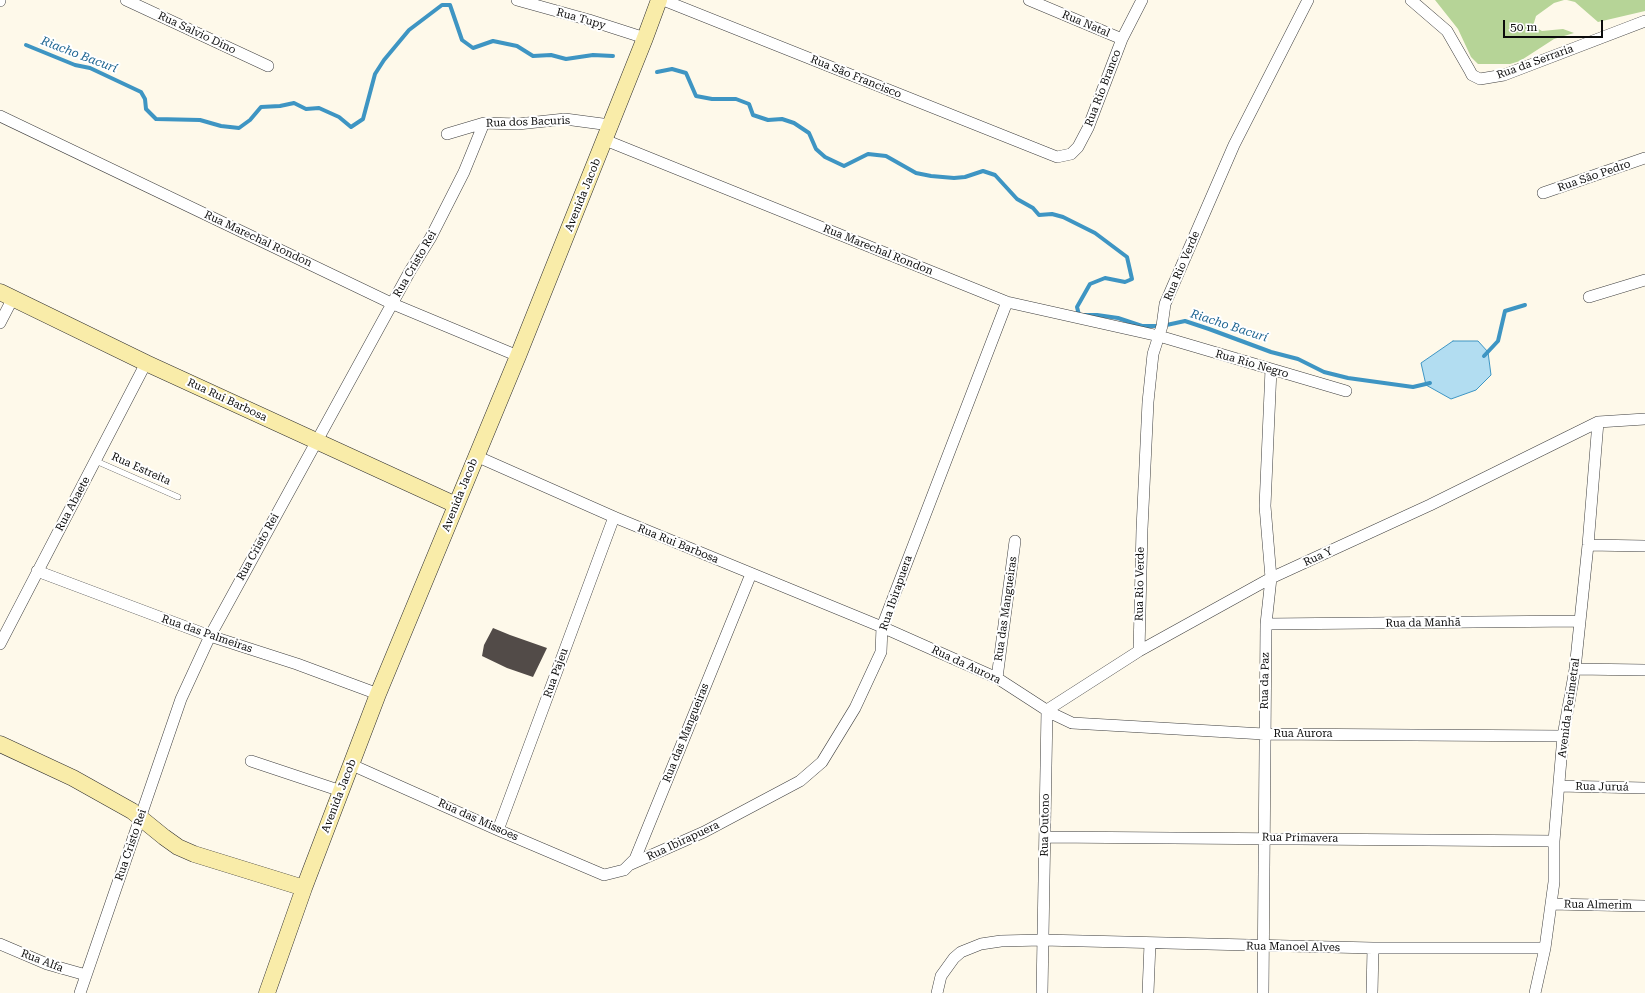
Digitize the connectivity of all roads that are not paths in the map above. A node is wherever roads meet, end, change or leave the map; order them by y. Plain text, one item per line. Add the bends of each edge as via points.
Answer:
1 (126, 0) edge
2 (517, 0) edge
3 (659, 0) edge
4 (663, 0) edge
5 (1029, 0) edge
6 (1142, 0) edge
7 (1308, 0) edge
8 (1411, 0) edge
9 (1645, 21) edge
10 (645, 38) junction
11 (1122, 39) junction
12 (268, 66) dead end
13 (0, 116) edge
14 (484, 123) junction
15 (610, 125) junction
16 (447, 134) dead end
17 (605, 140) junction
18 (1050, 155) joint
19 (1645, 158) edge
20 (1543, 193) dead end
21 (1645, 280) edge
22 (6, 295) edge
23 (1589, 297) dead end
24 (1006, 302) junction
25 (393, 304) junction
26 (0, 323) edge
27 (1159, 336) junction
28 (518, 356) junction
29 (146, 363) junction
30 (1271, 369) junction
31 (1346, 390) dead end
32 (1645, 419) edge
33 (1598, 422) junction
34 (317, 441) junction
35 (476, 456) junction
36 (96, 460) junction
37 (178, 497) dead end
38 (456, 505) junction
39 (614, 517) junction
40 (1015, 541) dead end
41 (1588, 546) junction
42 (1645, 546) edge
43 (37, 571) junction
44 (751, 574) junction
45 (1271, 578) junction
46 (1579, 621) junction
47 (1266, 624) junction
48 (882, 627) junction
49 (210, 636) junction
50 (0, 644) edge
51 (1139, 651) junction
52 (1575, 669) junction
53 (1645, 670) edge
54 (997, 678) junction
55 (378, 694) junction
56 (1047, 710) junction
57 (1264, 734) junction
58 (1563, 736) junction
59 (0, 744) edge
60 (251, 762) dead end
61 (352, 765) junction
62 (1559, 786) junction
63 (1645, 788) edge
64 (341, 791) junction
65 (141, 817) junction
66 (498, 830) junction
67 (1045, 837) junction
68 (1264, 838) junction
69 (1554, 841) junction
70 (630, 865) junction
71 (304, 888) junction
72 (1551, 904) junction
73 (1645, 906) edge
74 (1042, 940) junction
75 (1150, 943) junction
76 (0, 944) edge
77 (1264, 946) junction
78 (1373, 948) junction
79 (1545, 948) junction
80 (86, 975) junction
81 (80, 993) edge
82 (267, 993) edge
83 (937, 993) edge
84 (1042, 993) edge
85 (1148, 993) edge
86 (1263, 993) edge
87 (1372, 993) edge
88 (1535, 993) edge

1 - 12 street, Rua Salvio Dino
2 - 10 street, Rua Tupy
3 - 10 main road, Avenida Jacob
4 - 18 street, Rua São Francisco
5 - 11 street, Rua Natal
6 - 11 street, Rua Rio Branco
7 - 27 street, Rua Rio Verde via 1234,146 1165,304
8 - 9 street, Rua da Serraria via 1447,31 1470,71 1480,79 1504,74
10 - 15 main road, Avenida Jacob
11 - 18 street, Rua Rio Branco via 1088,128 1078,147 1064,157
13 - 25 street, Rua Marechal Rondon
14 - 15 street, Rua dos Bacuris via 518,124 565,119
14 - 16 street, Rua dos Bacuris
14 - 25 street, Rua Cristo Rei via 447,207
15 - 17 main road, Avenida Jacob
17 - 24 street, Rua Marechal Rondon
17 - 28 main road, Avenida Jacob
19 - 20 street, Rua São Pedro
21 - 23 street
22 - 26 street
22 - 29 main road, Rua Rui Barbosa
24 - 27 street, Rua Marechal Rondon
24 - 48 street, Rua Ibirapuera
25 - 28 street, Rua Marechal Rondon
25 - 34 street, Rua Cristo Rei
27 - 30 street, Rua Rio Negro
27 - 51 street, Rua Rio Verde via 1153,354 1148,402
28 - 35 main road, Avenida Jacob
29 - 34 main road, Rua Rui Barbosa
29 - 36 street, Rua Abaete
30 - 31 street, Rua Rio Negro
30 - 45 street, Rua da Paz via 1265,506
32 - 33 street
33 - 41 street, Avenida Perimetral
33 - 45 street, Rua Y via 1430,505
34 - 38 main road, Rua Rui Barbosa
34 - 49 street, Rua Cristo Rei
35 - 38 main road, Avenida Jacob
35 - 39 street, Rua Rui Barbosa
36 - 37 lane, Rua Estreita
36 - 43 street, Rua Abaete
38 - 55 main road, Avenida Jacob
39 - 44 street, Rua Rui Barbosa
39 - 66 street, Rua Pajeu
40 - 54 street, Rua das Mangueiras
41 - 42 street
41 - 46 street, Avenida Perimetral
43 - 49 street, Rua das Palmeiras
43 - 50 street, Rua Abaete
44 - 48 street, Rua Rui Barbosa
44 - 70 street, Rua das Mangueiras via 635,859
45 - 47 street, Rua da Paz
45 - 51 street, Rua Y
46 - 47 street, Rua da Manhã
46 - 52 street, Avenida Perimetral
47 - 57 street, Rua da Paz
48 - 54 street, Rua da Aurora
48 - 70 street, Rua Ibirapuera via 881,652 855,708 822,762 793,785 704,832
49 - 55 street, Rua das Palmeiras
49 - 65 street, Rua Cristo Rei via 181,699
51 - 56 street, Rua Y
52 - 53 street
52 - 58 street, Avenida Perimetral
54 - 56 street, Rua da Aurora
55 - 61 main road, Avenida Jacob
56 - 57 street, Rua Aurora via 1079,724
56 - 67 street, Rua Outono
57 - 58 street, Rua Aurora
57 - 68 street, Rua da Paz
58 - 62 street, Avenida Perimetral
59 - 65 main road via 73,778
60 - 64 street
61 - 64 main road, Avenida Jacob
61 - 66 street, Rua das Missoes
62 - 63 street, Rua Juruá
62 - 69 street, Avenida Perimetral
64 - 71 main road, Avenida Jacob
65 - 71 main road via 178,847 194,854
65 - 80 street, Rua Cristo Rei
66 - 70 street, Rua das Missoes via 604,875 624,870
67 - 68 street, Rua Primavera
67 - 74 street, Rua Outono
68 - 69 street, Rua Primavera
68 - 77 street, Rua da Paz
69 - 72 street, Avenida Perimetral
71 - 82 main road, Avenida Jacob
72 - 73 street, Rua Almerim
72 - 79 street, Avenida Perimetral
74 - 75 street, Rua Manoel Alves
74 - 83 street, Rua Manoel Alves via 1001,941 981,944 961,952 941,976
74 - 84 street, Rua Outono
75 - 77 street, Rua Manoel Alves
75 - 85 street
76 - 80 street, Rua Alfa via 47,964
77 - 78 street, Rua Manoel Alves
77 - 86 street, Rua da Paz
78 - 79 street, Rua Manoel Alves
78 - 87 street
79 - 88 street, Avenida Perimetral
80 - 81 street, Rua Cristo Rei

